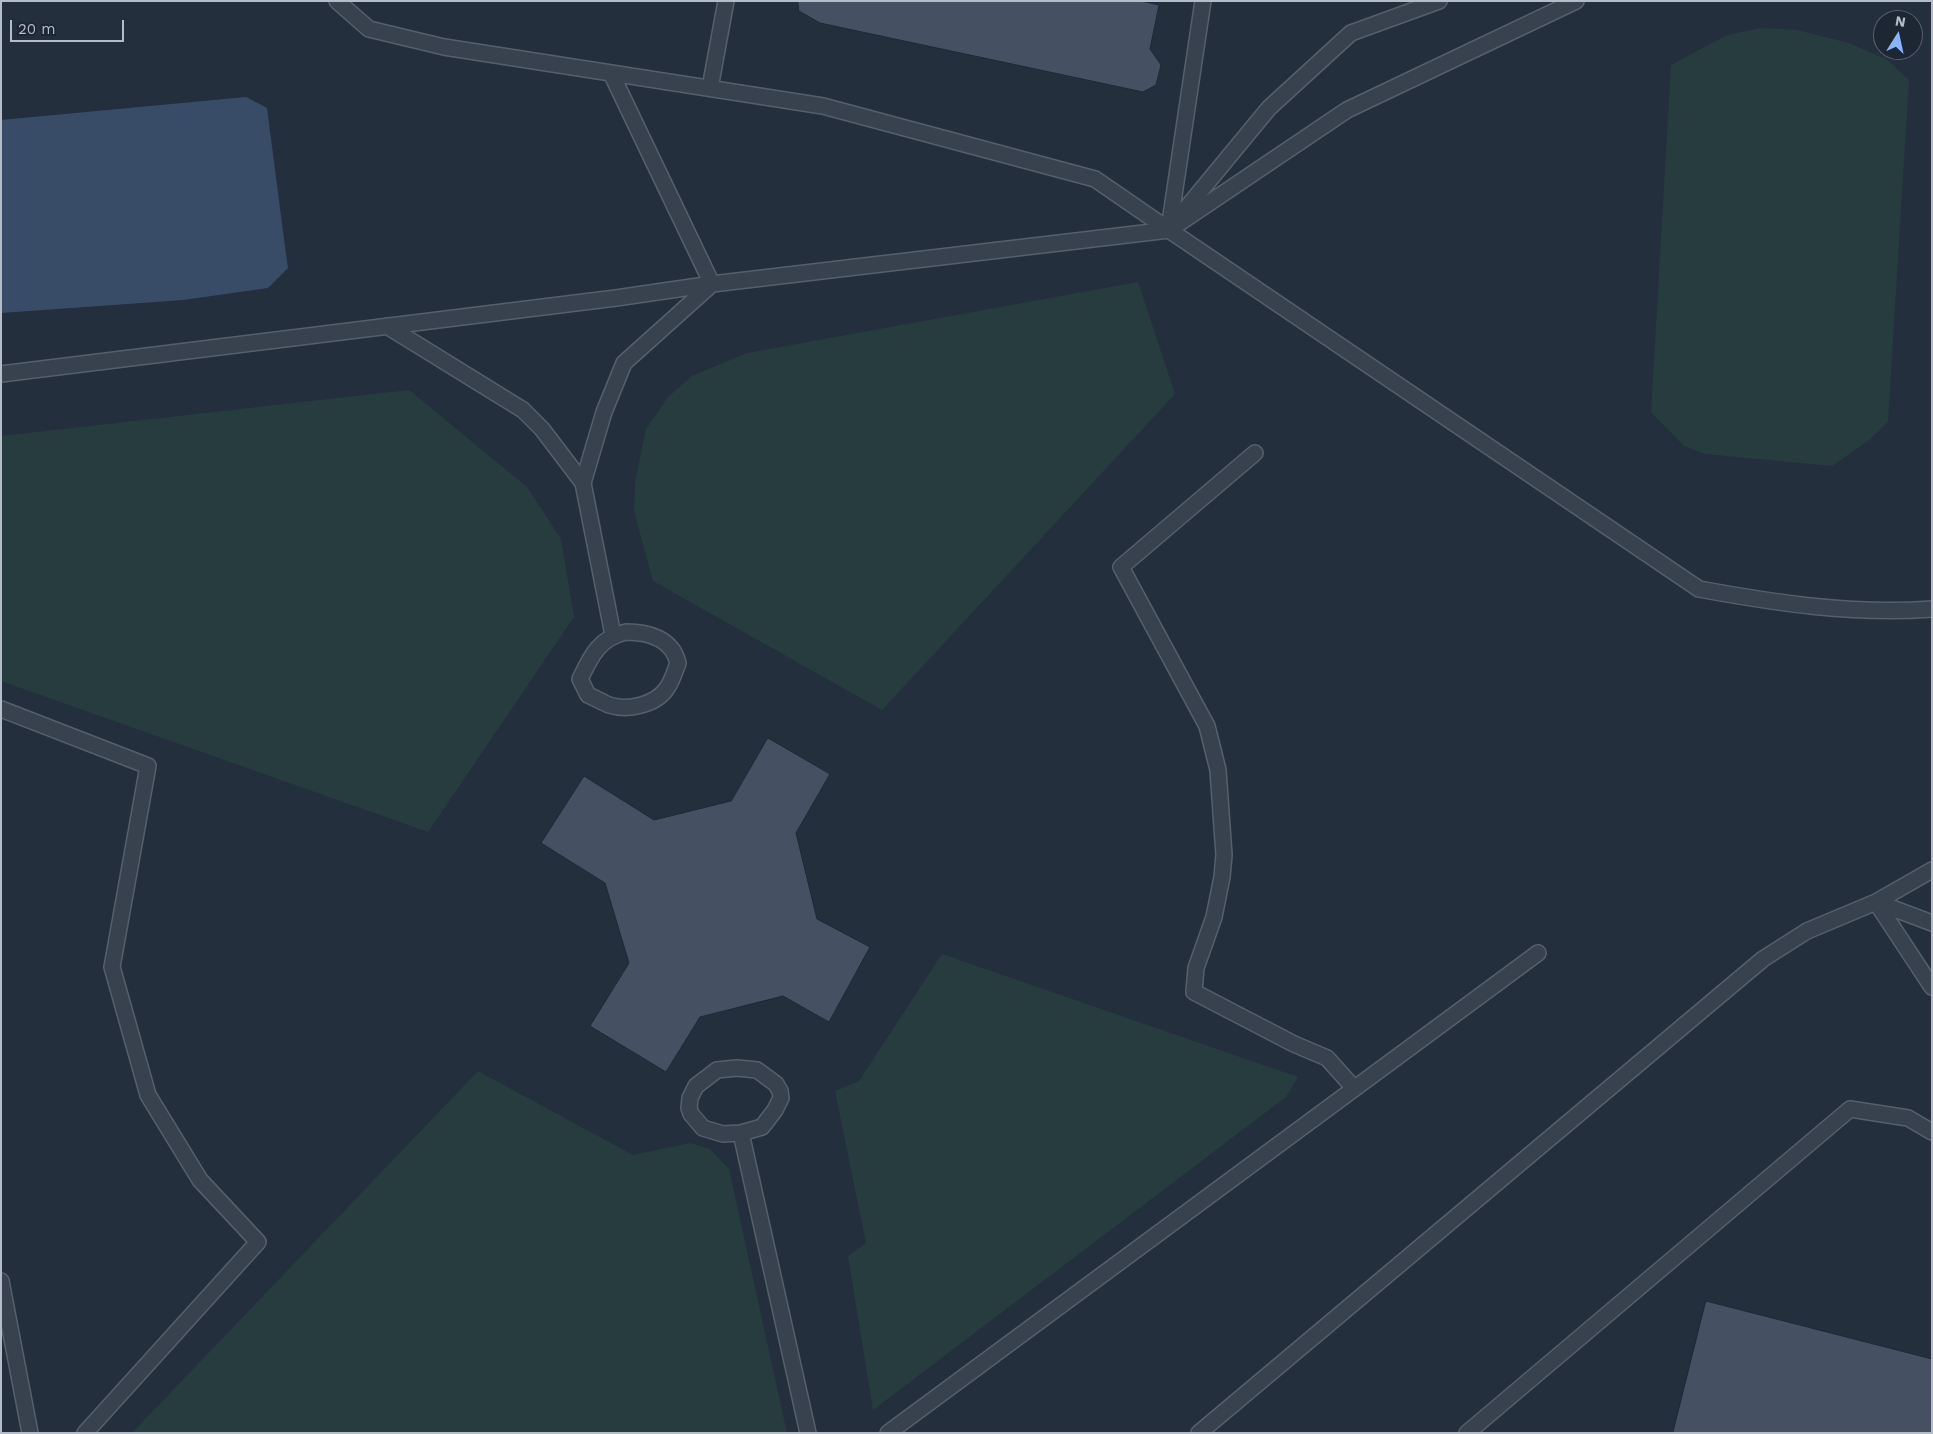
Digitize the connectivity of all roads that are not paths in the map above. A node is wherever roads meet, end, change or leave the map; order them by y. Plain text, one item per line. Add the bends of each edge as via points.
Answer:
1 (338, 1) edge
2 (726, 1) edge
3 (1203, 1) edge
4 (1439, 1) edge
5 (1576, 1) edge
6 (611, 73) junction
7 (710, 88) junction
8 (1169, 230) junction
9 (712, 284) junction
10 (386, 326) junction
11 (1, 374) edge
12 (1255, 453) dead end
13 (582, 482) junction
14 (1932, 608) edge
15 (613, 635) junction
16 (1, 708) edge
17 (1932, 870) edge
18 (1876, 902) junction
19 (1932, 923) edge
20 (1538, 953) dead end
21 (1932, 987) edge
22 (1354, 1088) junction
23 (1932, 1132) edge
24 (741, 1133) junction
25 (1, 1281) edge
26 (30, 1433) edge
27 (85, 1433) edge
28 (808, 1433) edge
29 (888, 1433) edge
30 (1199, 1433) edge
31 (1466, 1433) edge

1 - 6 lane via 369,29 444,47
2 - 7 lane
3 - 8 lane
4 - 8 lane via 1351,33 1269,108
5 - 8 lane via 1347,110
6 - 7 lane
6 - 9 lane
7 - 8 lane via 823,106 1095,179
8 - 9 lane
8 - 14 lane via 1699,589 1811,606 1894,612
9 - 10 lane
9 - 13 lane via 624,363 604,412
10 - 11 lane
10 - 13 lane via 523,410 542,429
12 - 22 lane via 1121,566 1207,726 1218,770 1224,856 1222,877 1214,917 1196,968 1194,992 1327,1058
13 - 15 lane
15 - 15 lane via 593,652 580,679 588,695 611,706 628,707 645,704 660,695 667,688 678,663 671,647 640,632
16 - 27 lane via 148,766 112,967 148,1095 200,1180 258,1242
17 - 18 lane
18 - 19 lane
18 - 21 lane
18 - 30 lane via 1807,931 1763,959
20 - 22 lane
22 - 29 lane
23 - 31 lane via 1908,1118 1850,1109
24 - 24 lane via 762,1126 778,1104 780,1090 757,1070 717,1070 696,1086 690,1098 691,1114 712,1133
24 - 28 lane
25 - 26 lane

